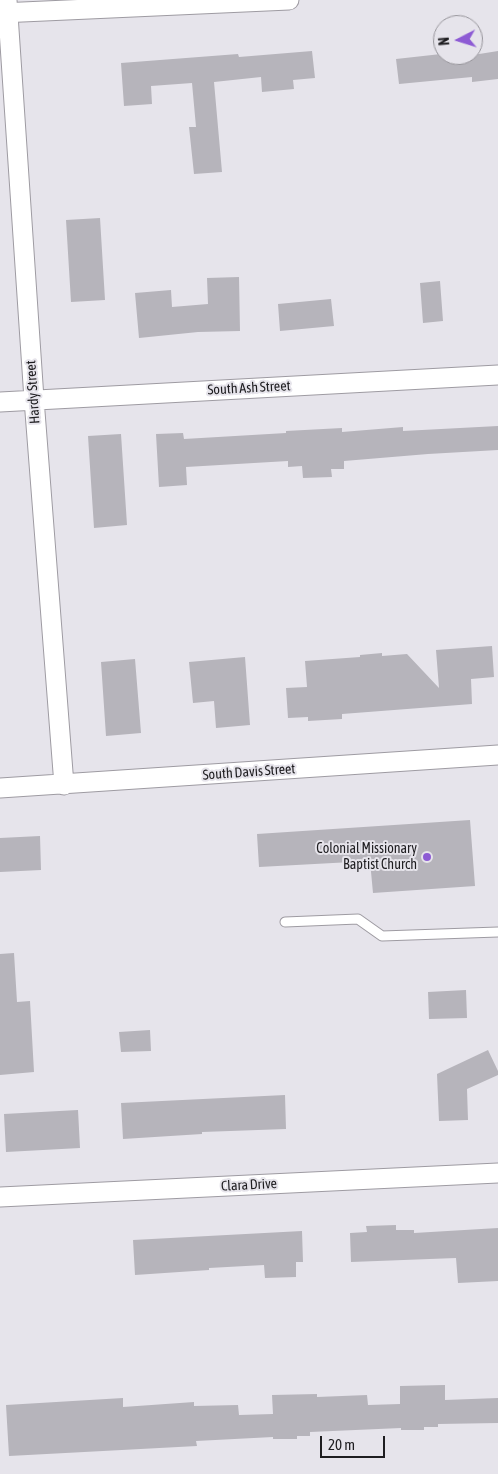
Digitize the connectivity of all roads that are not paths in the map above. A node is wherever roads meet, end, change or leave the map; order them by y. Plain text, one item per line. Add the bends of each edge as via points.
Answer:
1 (289, 0) edge
2 (5, 9) edge
3 (498, 375) edge
4 (34, 400) junction
5 (0, 402) edge
6 (498, 755) edge
7 (64, 784) junction
8 (0, 788) edge
9 (285, 922) dead end
10 (498, 932) edge
11 (498, 1173) edge
12 (0, 1196) edge

1 - 2 street
2 - 4 street, Hardy Street
3 - 4 street, South Ash Street
4 - 5 street, South Ash Street
4 - 7 street, Hardy Street
6 - 7 street, South Davis Street
7 - 8 street, South Davis Street
9 - 10 lane via 358,920 382,936
11 - 12 street, Clara Drive

